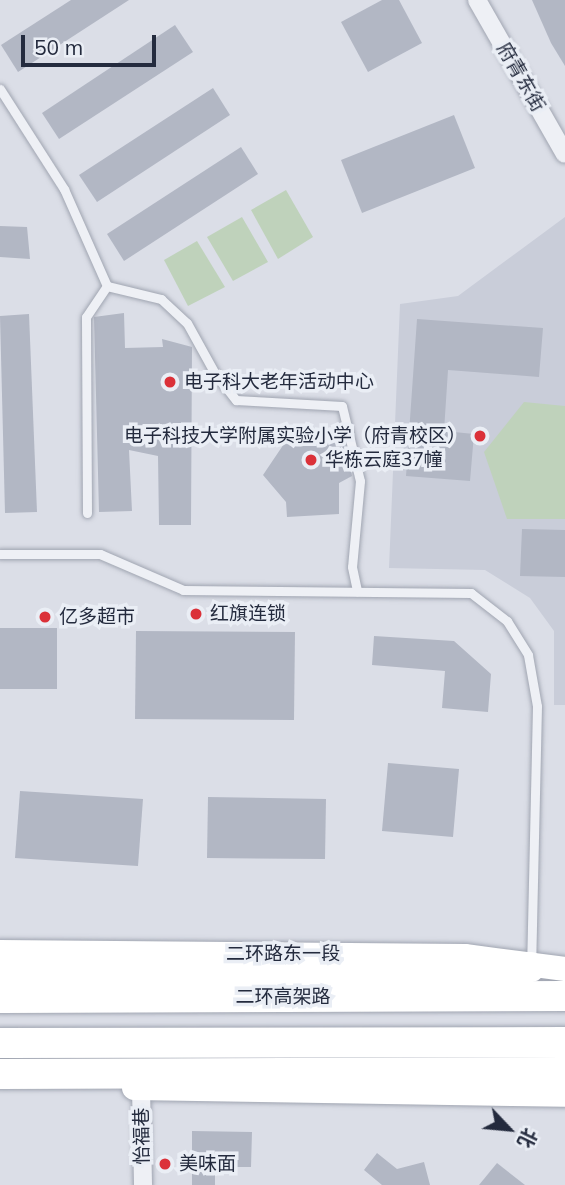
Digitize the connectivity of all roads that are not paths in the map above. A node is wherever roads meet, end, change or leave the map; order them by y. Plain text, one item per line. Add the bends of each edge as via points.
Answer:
1 (477, 0) edge
2 (0, 89) edge
3 (565, 155) edge
4 (107, 286) junction
5 (87, 513) dead end
6 (0, 554) edge
7 (357, 591) junction
8 (0, 952) edge
9 (531, 967) junction
10 (565, 969) edge
11 (0, 975) edge
12 (565, 996) edge
13 (0, 998) edge
14 (565, 1042) edge
15 (0, 1043) edge
16 (0, 1074) edge
17 (565, 1079) edge
18 (0, 1087) edge
19 (141, 1088) junction
20 (143, 1185) edge

1 - 3 street, 府青东街
2 - 4 lane via 64,189
4 - 5 lane via 86,317
4 - 7 lane via 161,299 187,323 214,372 236,400 342,406 360,481 352,567
6 - 7 lane via 100,554 183,590
7 - 9 lane via 471,593 507,621 528,655 537,706
8 - 9 main road, 二环路东一段 via 465,956
9 - 10 main road, 二环路东一段
9 - 11 highway via 477,974
12 - 13 highway, 二环高架路
14 - 15 highway
16 - 17 highway
17 - 19 main road
18 - 19 main road
19 - 20 street, 怡福巷

